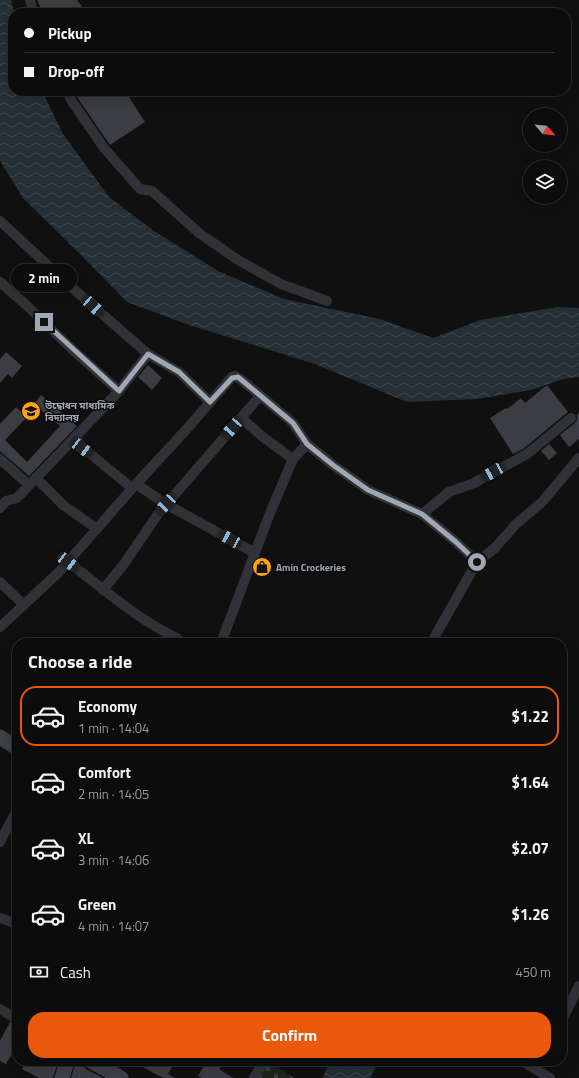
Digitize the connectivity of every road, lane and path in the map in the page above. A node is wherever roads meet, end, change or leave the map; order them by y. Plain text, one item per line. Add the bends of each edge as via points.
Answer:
1 (69, 96) edge
2 (0, 221) edge
3 (0, 282) edge
4 (327, 300) dead end
5 (148, 354) junction
6 (119, 391) junction
7 (260, 396) junction
8 (210, 402) junction
9 (241, 418) junction
10 (571, 418) dead end
11 (75, 437) junction
12 (307, 444) junction
13 (579, 458) edge
14 (0, 459) edge
15 (293, 459) junction
16 (32, 482) junction
17 (134, 486) junction
18 (166, 504) junction
19 (0, 508) edge
20 (422, 514) junction
21 (97, 529) junction
22 (255, 553) junction
23 (68, 562) junction
24 (477, 562) junction
25 (0, 582) edge
26 (103, 590) junction
27 (24, 605) junction
28 (0, 627) edge
29 (177, 638) edge
30 (223, 638) edge
31 (434, 638) edge
32 (0, 737) edge
33 (12, 745) edge
34 (12, 819) edge
35 (0, 842) edge
36 (0, 918) edge
37 (12, 922) edge
38 (579, 986) edge
39 (0, 1009) edge
40 (567, 1010) edge
41 (12, 1016) edge
42 (66, 1066) edge
43 (100, 1066) edge
44 (261, 1066) edge
45 (535, 1066) edge
46 (62, 1078) edge
47 (121, 1078) edge
48 (254, 1078) edge
49 (550, 1078) edge

1 - 4 street via 104,148 140,189 152,191 199,233 238,260 280,284
2 - 5 street
3 - 6 street
5 - 6 street
5 - 8 street via 179,372
6 - 11 street
7 - 8 street via 235,376
7 - 9 street
7 - 12 street via 293,423
8 - 17 street
9 - 15 street
9 - 18 street
10 - 20 street via 527,454 449,492
11 - 16 street
11 - 17 street via 82,448
12 - 15 street
12 - 20 street via 368,490
13 - 24 street via 542,502
14 - 16 street
15 - 22 street
16 - 19 street via 17,498 6,501
16 - 21 street
17 - 18 street
17 - 21 street
18 - 22 street
18 - 26 street
20 - 24 street
21 - 23 street
22 - 30 street
23 - 26 street
23 - 27 street
24 - 31 street
25 - 27 street
26 - 29 street via 127,608
27 - 28 street
32 - 33 main road
34 - 35 street
36 - 37 street
38 - 40 street
39 - 41 street
42 - 46 main road
43 - 47 main road
44 - 48 street
45 - 49 street

